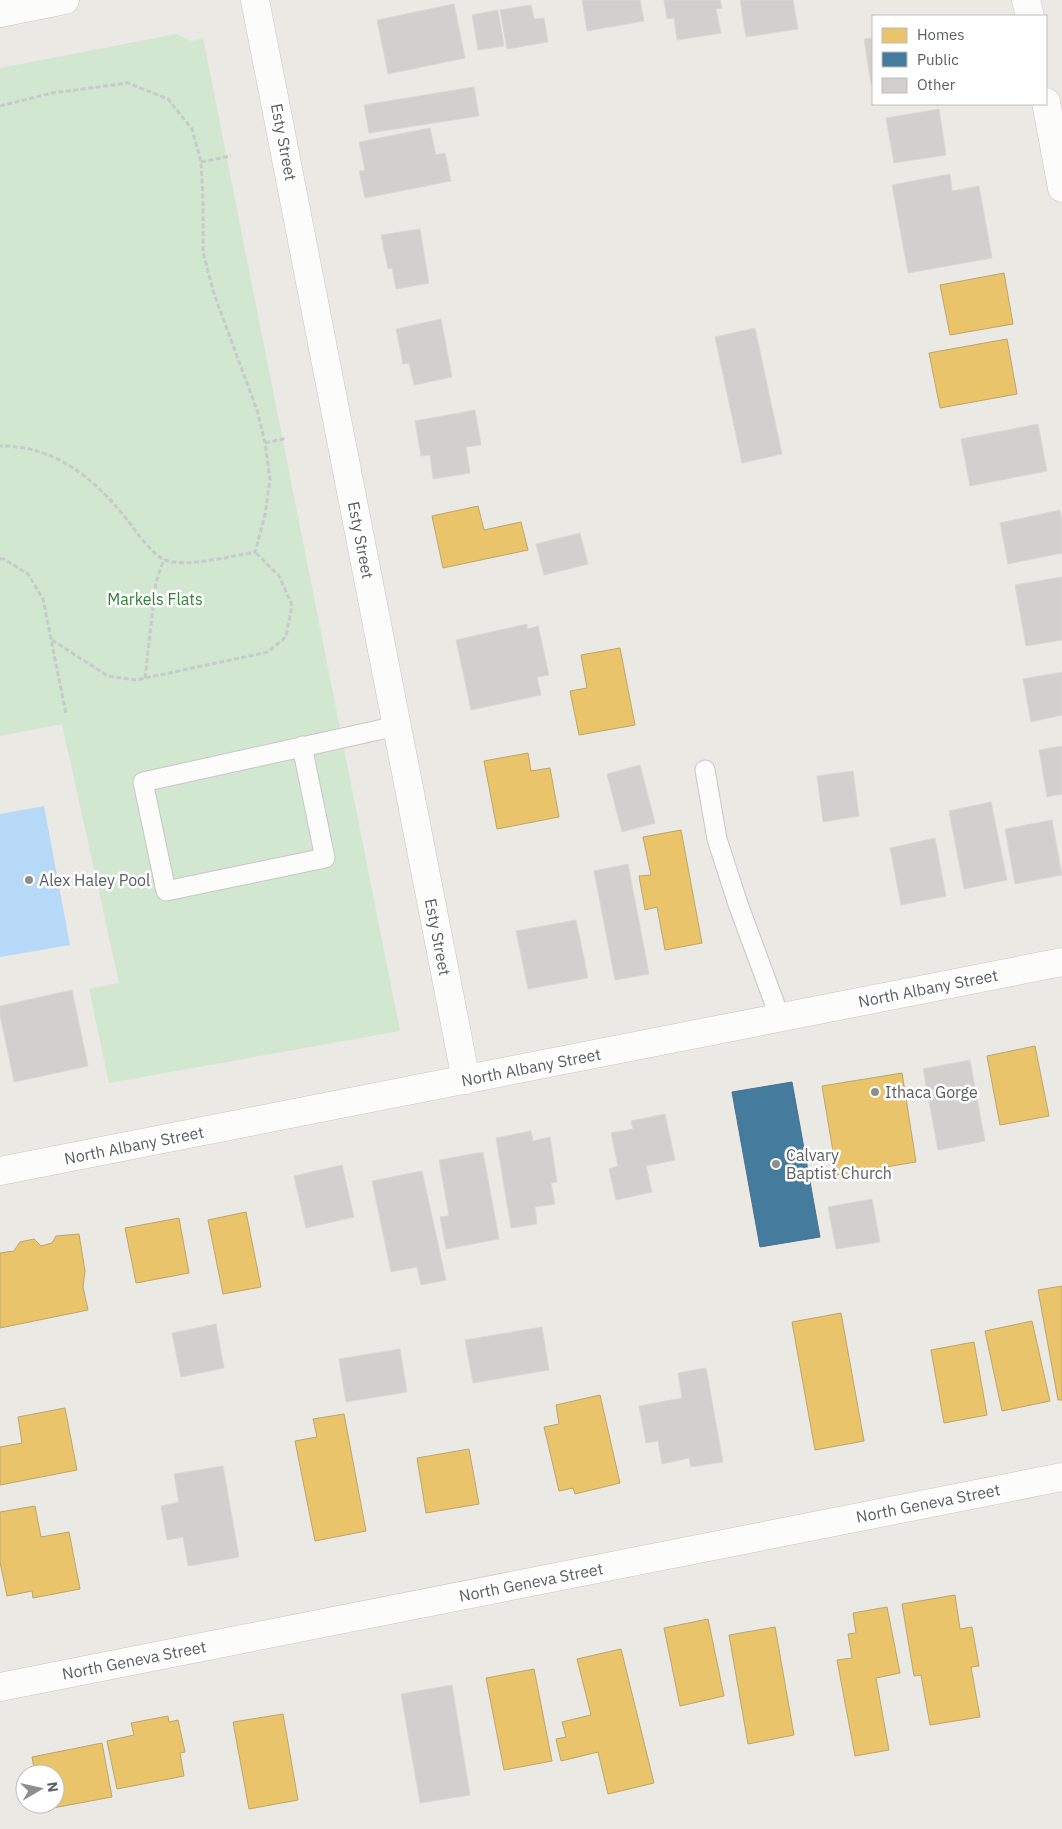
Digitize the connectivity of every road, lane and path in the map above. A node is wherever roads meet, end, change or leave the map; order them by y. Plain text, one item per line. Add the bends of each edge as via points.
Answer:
1 (65, 0) edge
2 (255, 0) edge
3 (1026, 0) edge
4 (0, 13) edge
5 (1030, 15) edge
6 (1047, 105) edge
7 (0, 106) edge
8 (1057, 136) edge
9 (231, 156) dead end
10 (200, 162) junction
11 (1062, 188) edge
12 (287, 438) dead end
13 (265, 442) junction
14 (0, 446) edge
15 (255, 552) junction
16 (0, 559) edge
17 (164, 559) junction
18 (52, 640) junction
19 (145, 678) junction
20 (66, 714) dead end
21 (397, 726) junction
22 (302, 746) junction
23 (705, 770) dead end
24 (1062, 962) edge
25 (780, 1018) junction
26 (466, 1080) junction
27 (0, 1171) edge
28 (1062, 1477) edge
29 (0, 1687) edge

1 - 4 street
2 - 21 street, Esty Street
3 - 5 street
6 - 8 street
7 - 10 path via 52,93 128,83 168,99 192,129
8 - 11 street
9 - 10 path
10 - 13 path via 203,252
12 - 13 path
13 - 15 path via 270,479
14 - 17 path via 46,453 82,473 110,498 142,540
15 - 17 path via 182,564
15 - 19 path via 279,576 292,606 286,636 268,652
16 - 18 path via 28,574 43,599
17 - 19 path via 156,582
18 - 19 path via 108,676
18 - 20 path
21 - 22 lane
21 - 26 street, Esty Street
22 - 22 lane via 326,858 166,891 143,782
23 - 25 lane via 717,838
24 - 25 street, North Albany Street
25 - 26 street, North Albany Street
26 - 27 street, North Albany Street
28 - 29 street, North Geneva Street

